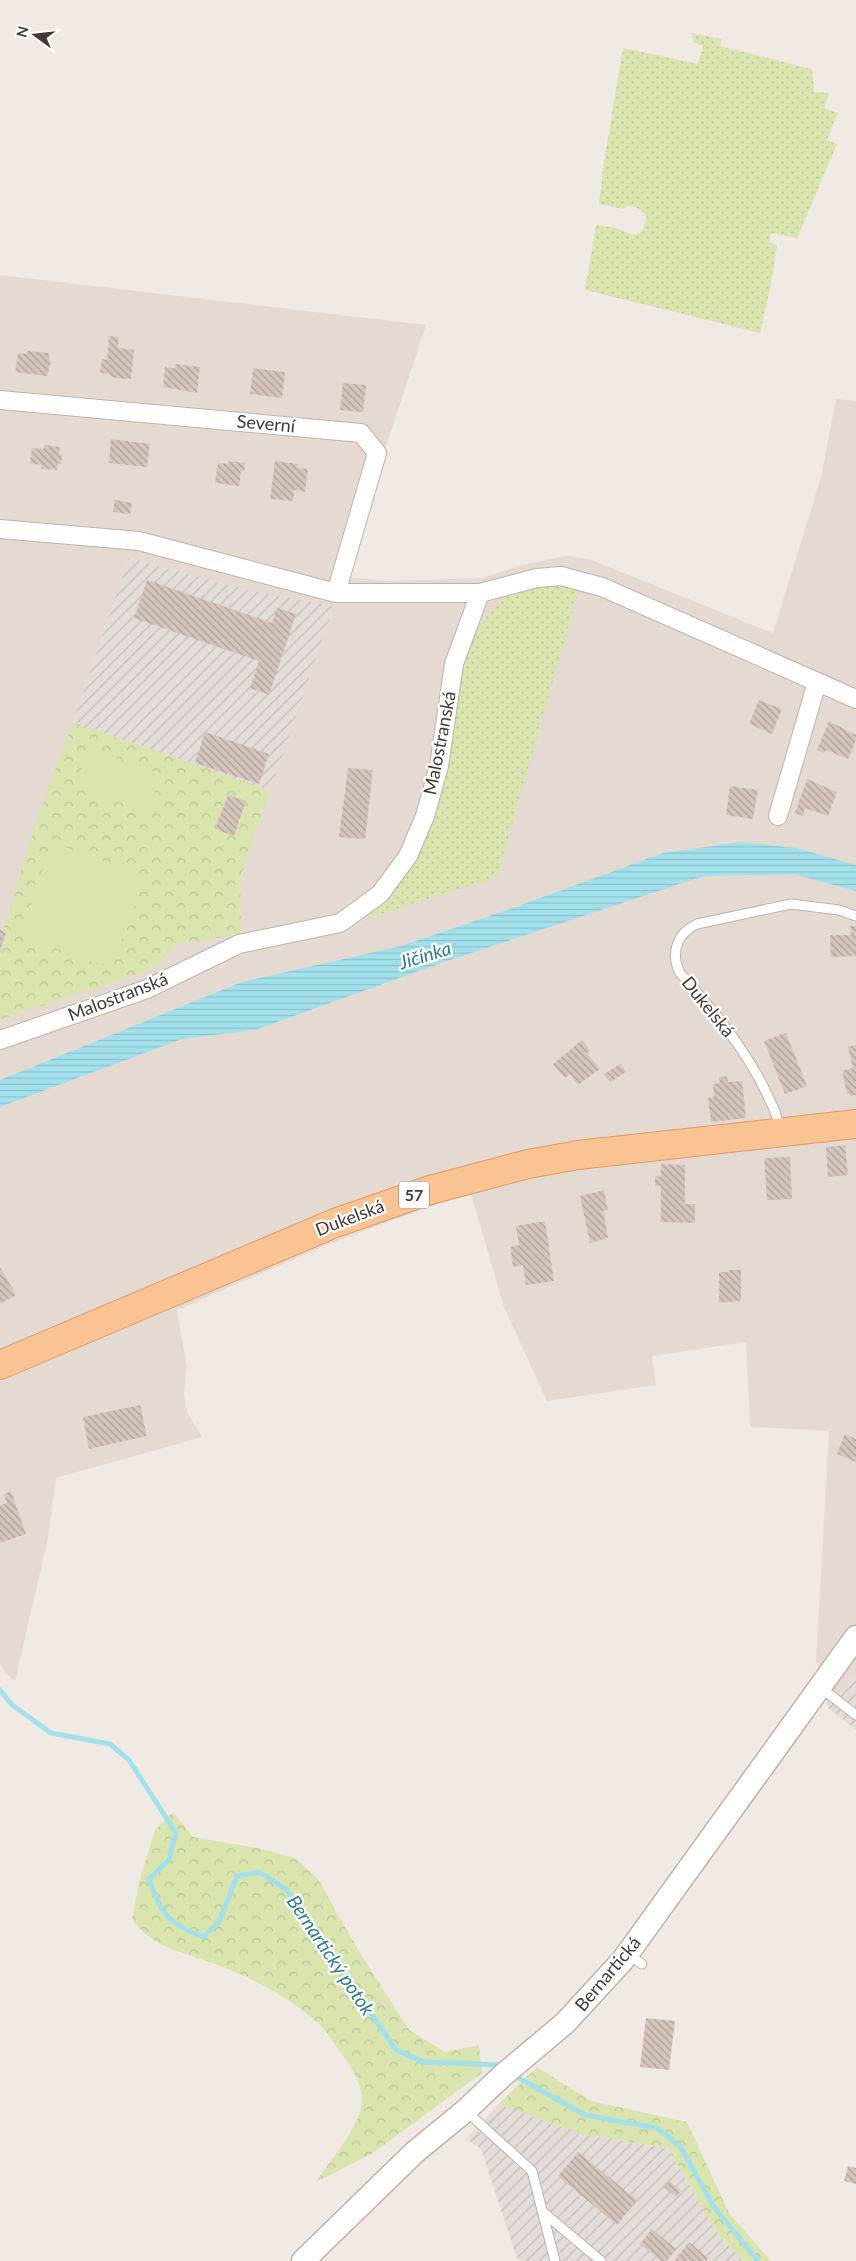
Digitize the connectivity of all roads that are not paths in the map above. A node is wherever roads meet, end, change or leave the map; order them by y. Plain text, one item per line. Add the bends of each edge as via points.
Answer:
1 (0, 400) edge
2 (0, 529) edge
3 (336, 593) junction
4 (480, 594) junction
5 (817, 682) junction
6 (856, 699) edge
7 (778, 816) dead end
8 (856, 916) edge
9 (0, 1040) edge
10 (856, 1124) edge
11 (780, 1132) junction
12 (0, 1365) edge
13 (856, 1637) edge
14 (819, 1687) junction
15 (856, 1715) edge
16 (465, 2111) junction
17 (542, 2211) junction
18 (303, 2261) edge
19 (556, 2261) edge
20 (601, 2261) edge

1 - 3 street, Severní via 361,433 378,453
2 - 3 street via 139,541
3 - 4 street
4 - 5 street via 537,578 561,576 602,587
4 - 9 street, Malostranská via 454,664 439,766 425,816 408,856 380,894 340,923 239,944 147,989
5 - 6 street
5 - 7 street
8 - 11 lane, Dukelská via 839,910 791,904 697,924 684,932 675,947 680,973 721,1019 757,1074 778,1117
10 - 11 main road, Dukelská / 57
11 - 12 main road, Dukelská / 57 via 578,1154 430,1190 335,1223
13 - 14 street, Bernartická
14 - 15 lane
14 - 16 street, Bernartická via 635,1959
16 - 17 lane via 532,2171
16 - 18 street, Bernartická via 415,2152
17 - 19 lane
17 - 20 lane

